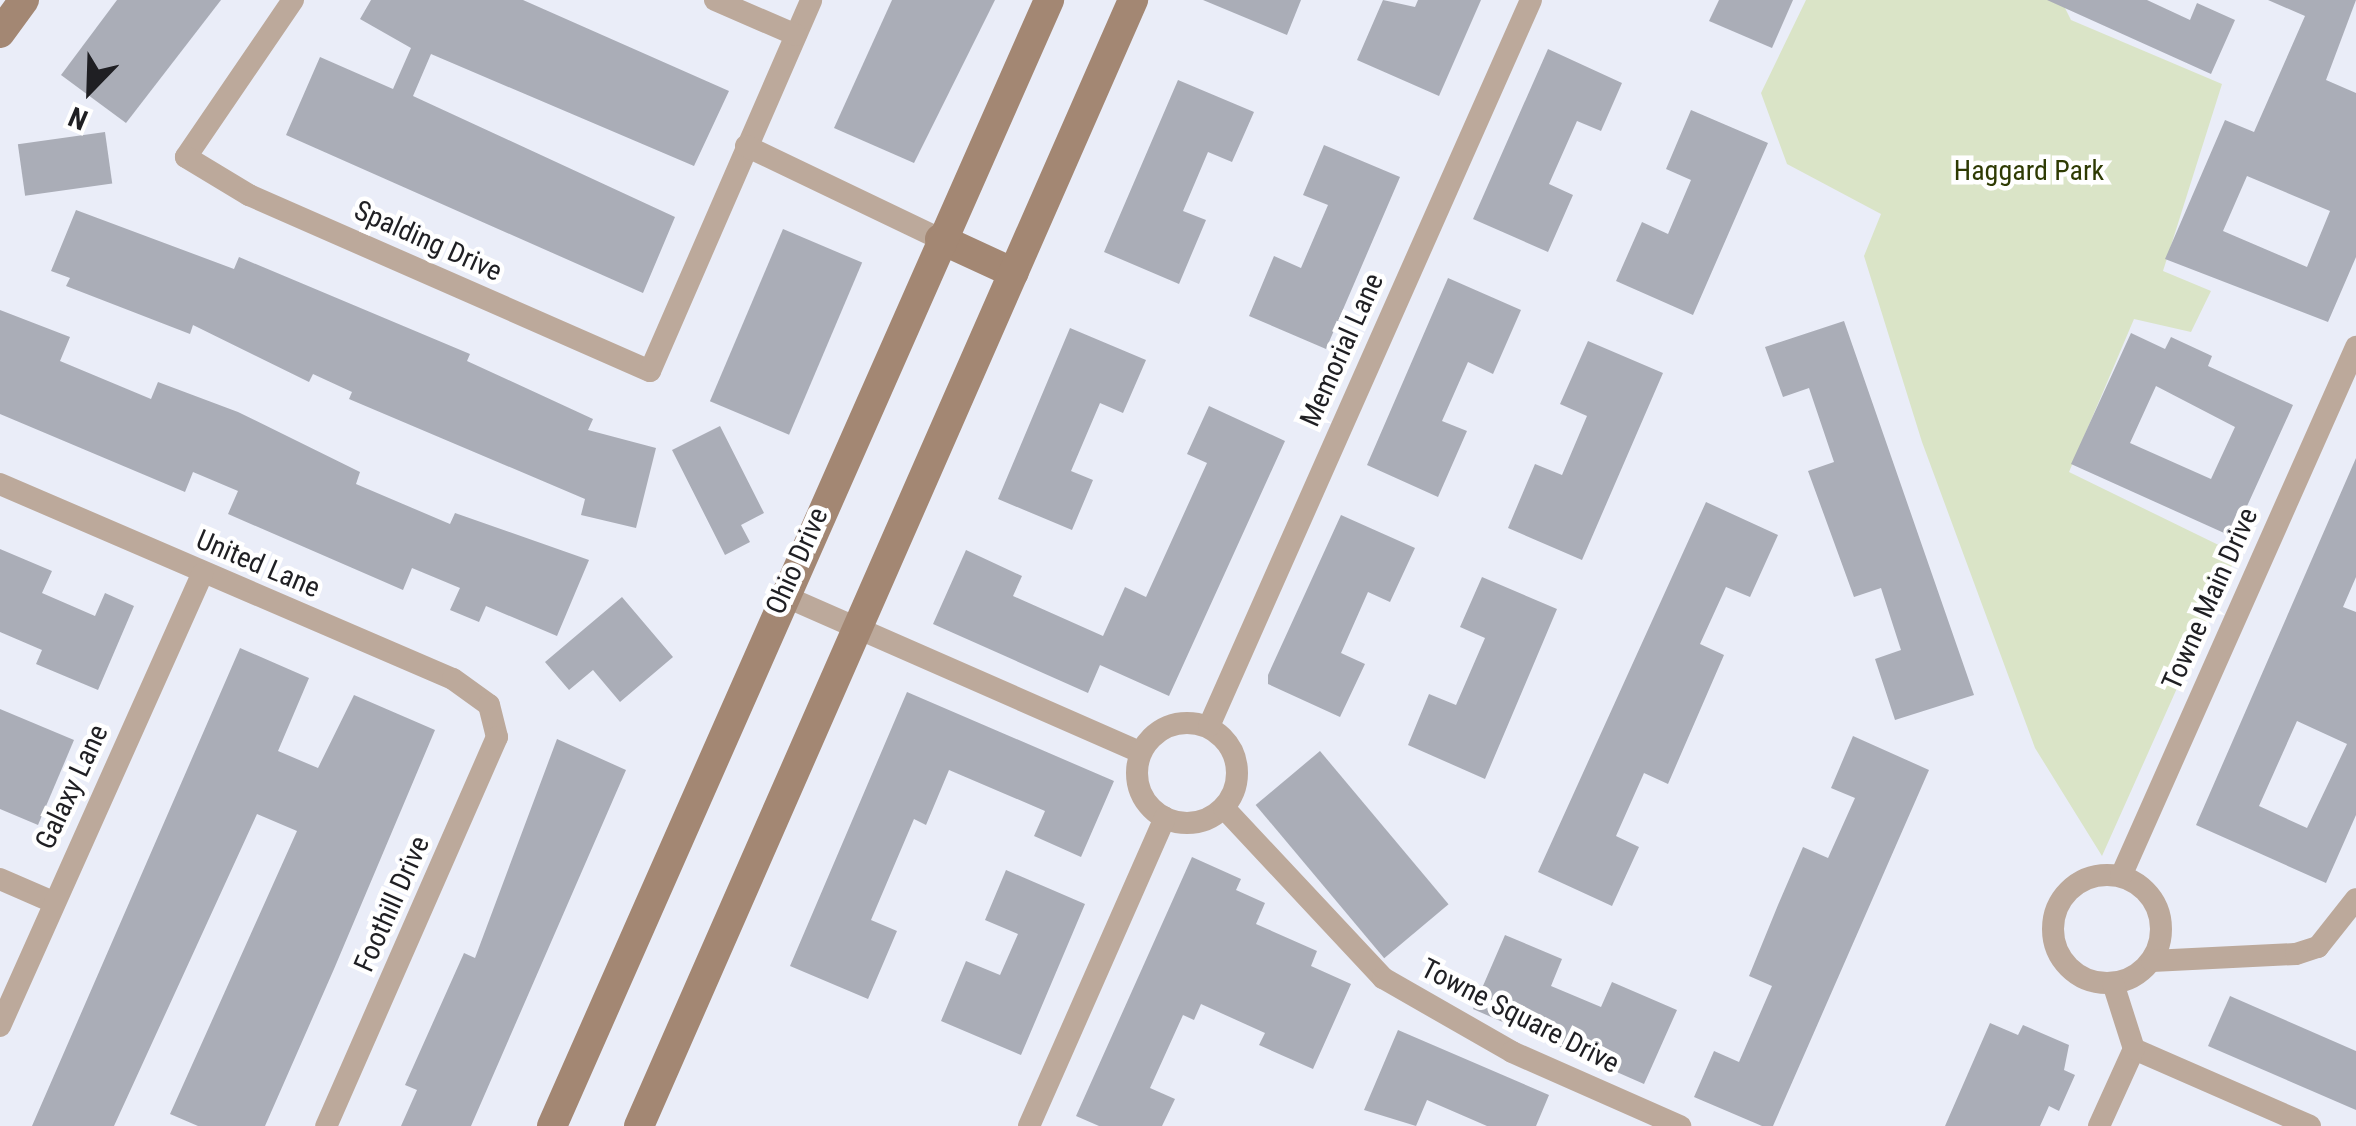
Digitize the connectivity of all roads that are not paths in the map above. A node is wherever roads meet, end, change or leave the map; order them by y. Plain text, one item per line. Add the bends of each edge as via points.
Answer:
1 (24, 0) edge
2 (293, 0) edge
3 (715, 0) edge
4 (811, 0) edge
5 (1049, 0) edge
6 (1133, 0) edge
7 (1531, 0) edge
8 (0, 32) edge
9 (796, 35) junction
10 (746, 146) junction
11 (940, 239) junction
12 (1014, 273) junction
13 (2356, 347) edge
14 (0, 484) edge
15 (202, 574) junction
16 (782, 594) junction
17 (855, 626) junction
18 (489, 705) joint
19 (1209, 726) junction
20 (1139, 752) junction
21 (1224, 808) junction
22 (1165, 818) junction
23 (2121, 876) junction
24 (0, 879) edge
25 (2356, 899) edge
26 (52, 902) junction
27 (2152, 961) junction
28 (2113, 983) junction
29 (0, 1026) edge
30 (2134, 1049) junction
31 (326, 1126) edge
32 (552, 1126) edge
33 (639, 1126) edge
34 (1029, 1126) edge
35 (1680, 1126) edge
36 (2099, 1126) edge
37 (2310, 1126) edge

1 - 8 main road
2 - 10 street, Spalding Drive via 186,157 250,196 650,372
3 - 9 street
4 - 9 street
5 - 11 main road, Ohio Drive
6 - 12 main road
7 - 19 street, Memorial Lane
9 - 10 street
10 - 11 street
11 - 12 main road
11 - 16 main road, Ohio Drive
12 - 17 main road
13 - 23 street, Towne Main Drive
14 - 15 street, United Lane
15 - 18 street, United Lane via 453,679
15 - 26 street, Galaxy Lane
16 - 17 street
16 - 32 main road, Ohio Drive
17 - 20 street
17 - 33 main road
18 - 31 street, Foothill Drive via 496,738
19 - 20 street via 1168,727
19 - 21 street via 1237,765
20 - 22 street via 1142,793
21 - 22 street via 1206,820
21 - 35 street, Towne Square Drive via 1382,978 1512,1052
22 - 34 street
23 - 27 street via 2157,906 2162,929
23 - 28 street via 2068,890 2053,924 2063,960
24 - 26 street
25 - 27 street via 2318,947 2296,954
26 - 29 street, Galaxy Lane
27 - 28 street
28 - 30 street
30 - 36 street
30 - 37 street

